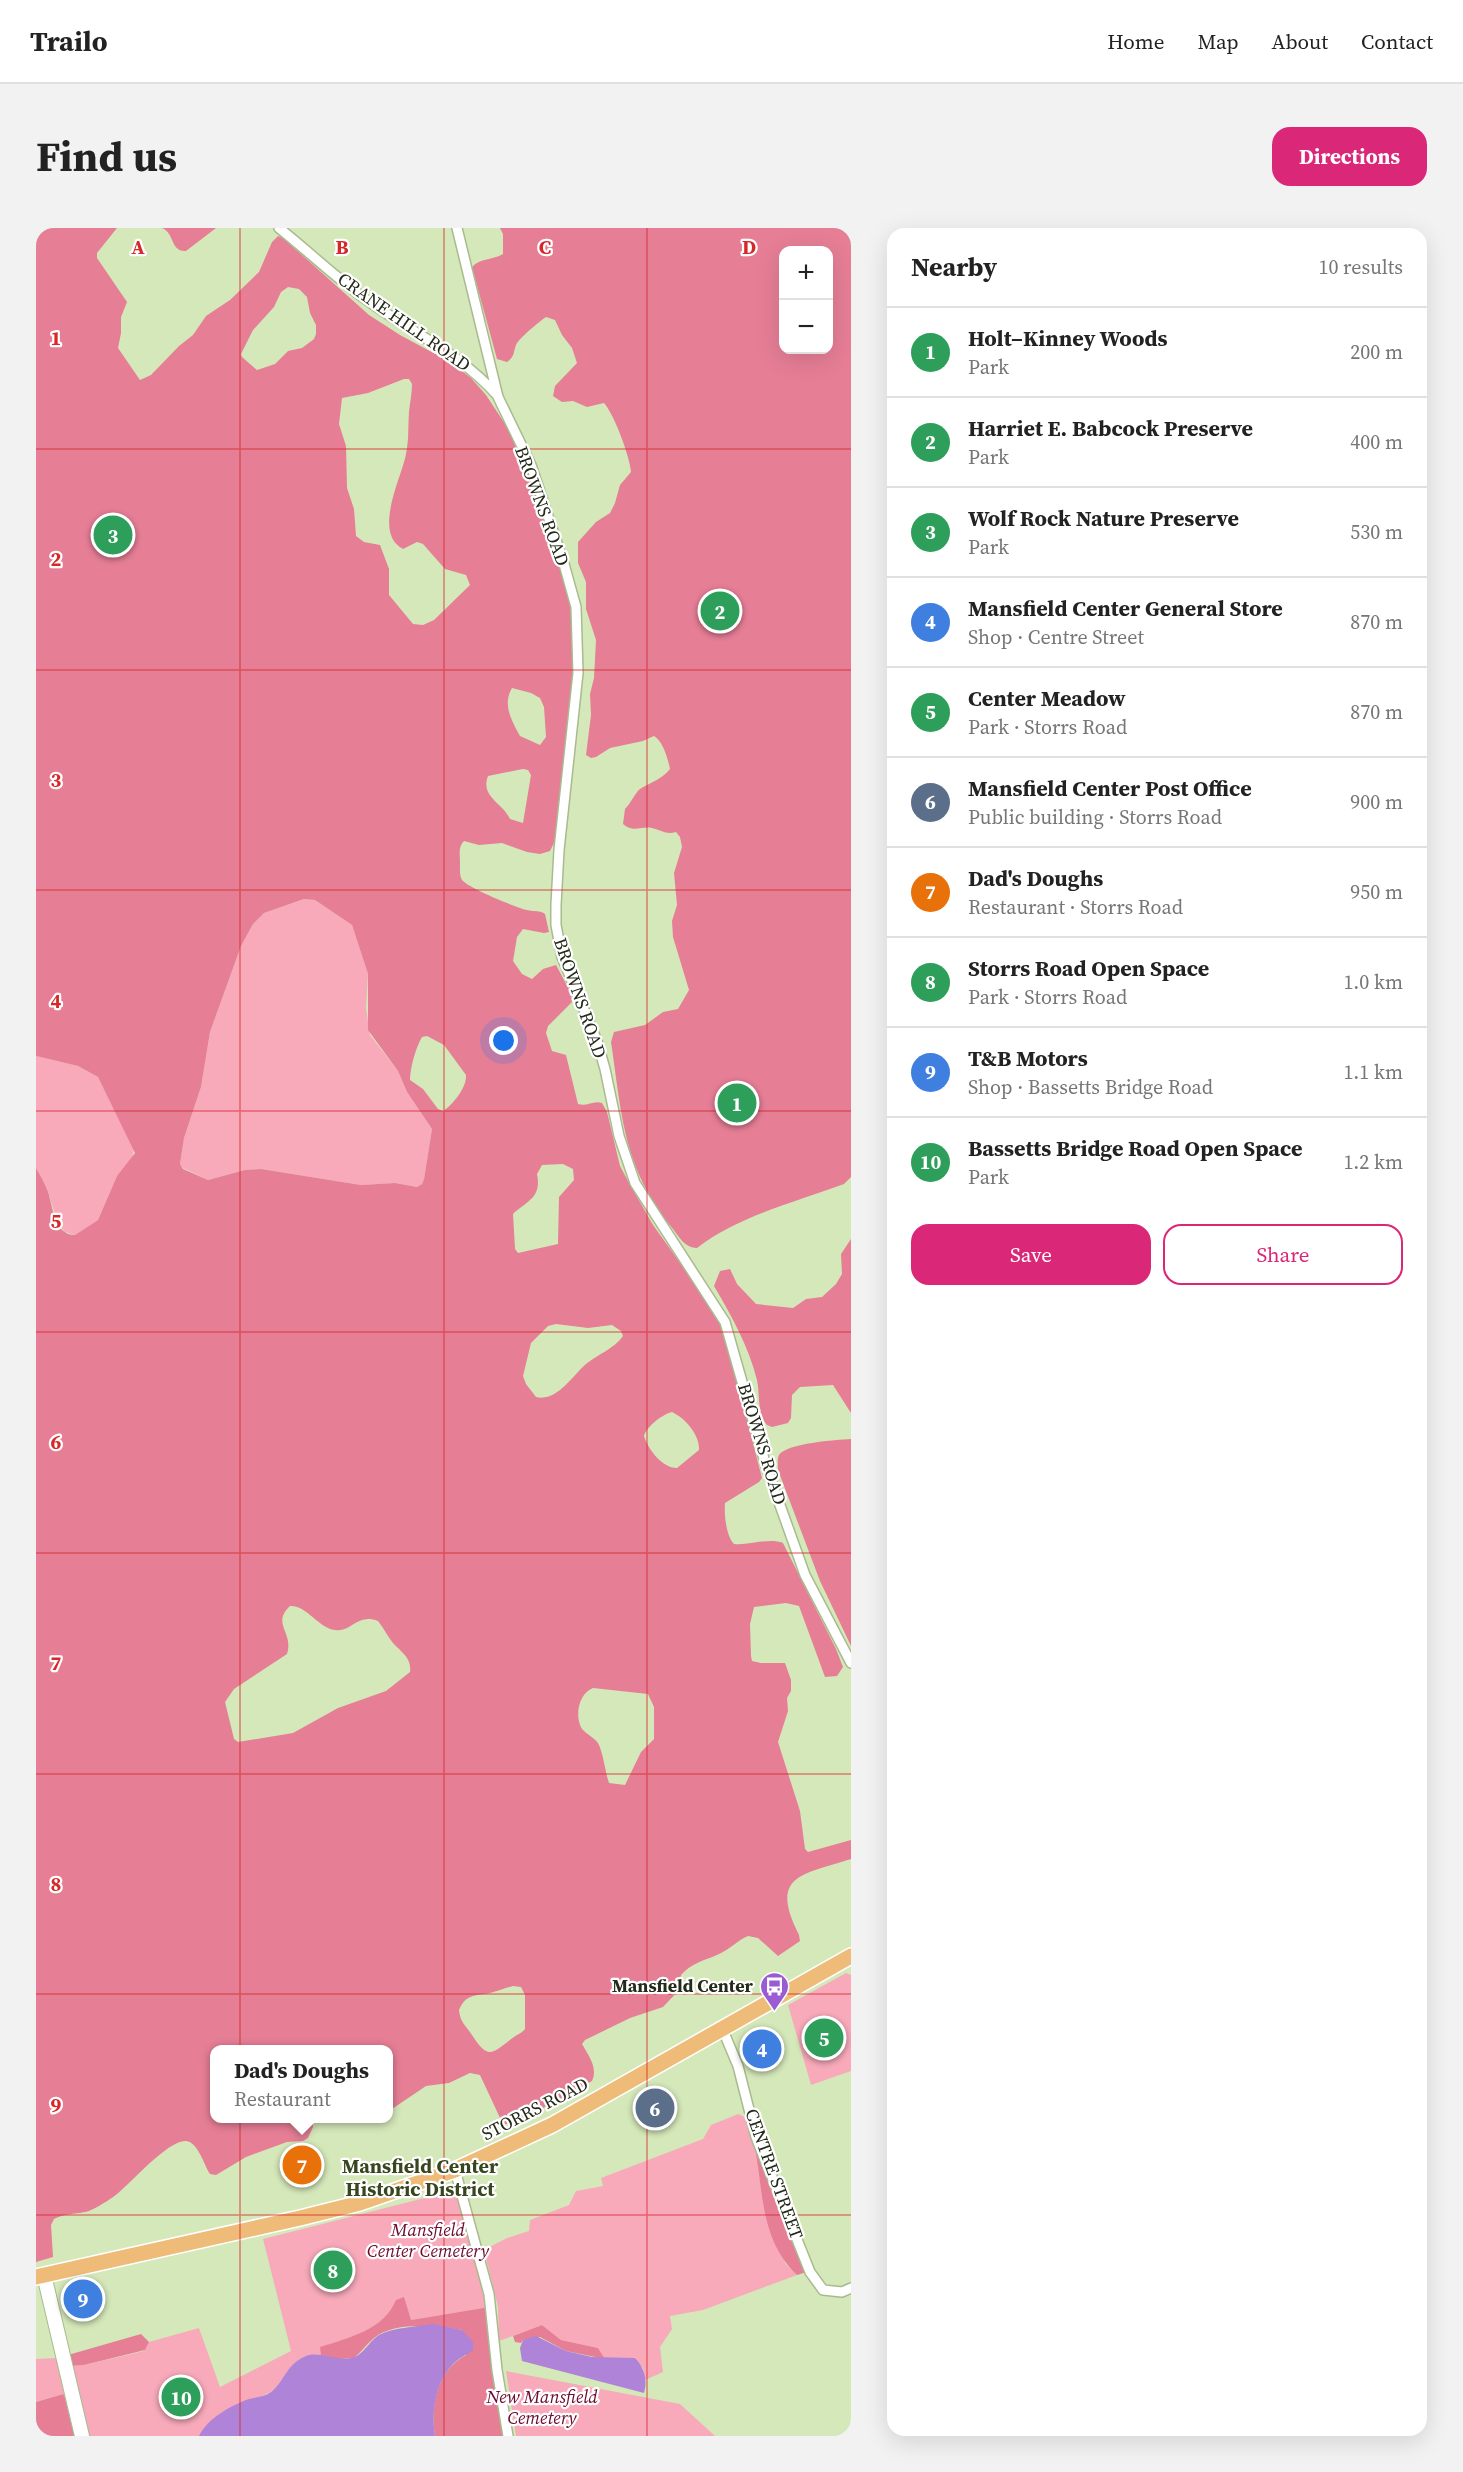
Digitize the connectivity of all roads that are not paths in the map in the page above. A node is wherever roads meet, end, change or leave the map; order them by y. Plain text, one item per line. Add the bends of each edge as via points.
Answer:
1 (279, 228) edge
2 (457, 228) edge
3 (498, 397) junction
4 (851, 1663) edge
5 (851, 1956) edge
6 (722, 2028) junction
7 (455, 2170) junction
8 (40, 2276) edge
9 (851, 2288) edge
10 (82, 2436) edge
11 (508, 2436) edge

1 - 3 street, CRANE HILL ROAD via 364,298 447,350 483,379
2 - 3 street, BROWNS ROAD
3 - 4 street, BROWNS ROAD via 536,480 576,607 578,673 556,905 562,957 597,1041 619,1136 635,1183 724,1322 766,1466 804,1575
5 - 6 main road, STORRS ROAD
6 - 7 main road, STORRS ROAD via 552,2125
6 - 9 street, CENTRE STREET via 738,2066 756,2137 810,2272 824,2290 842,2292
7 - 8 main road, STORRS ROAD via 322,2213
7 - 11 street via 489,2294
8 - 10 street

